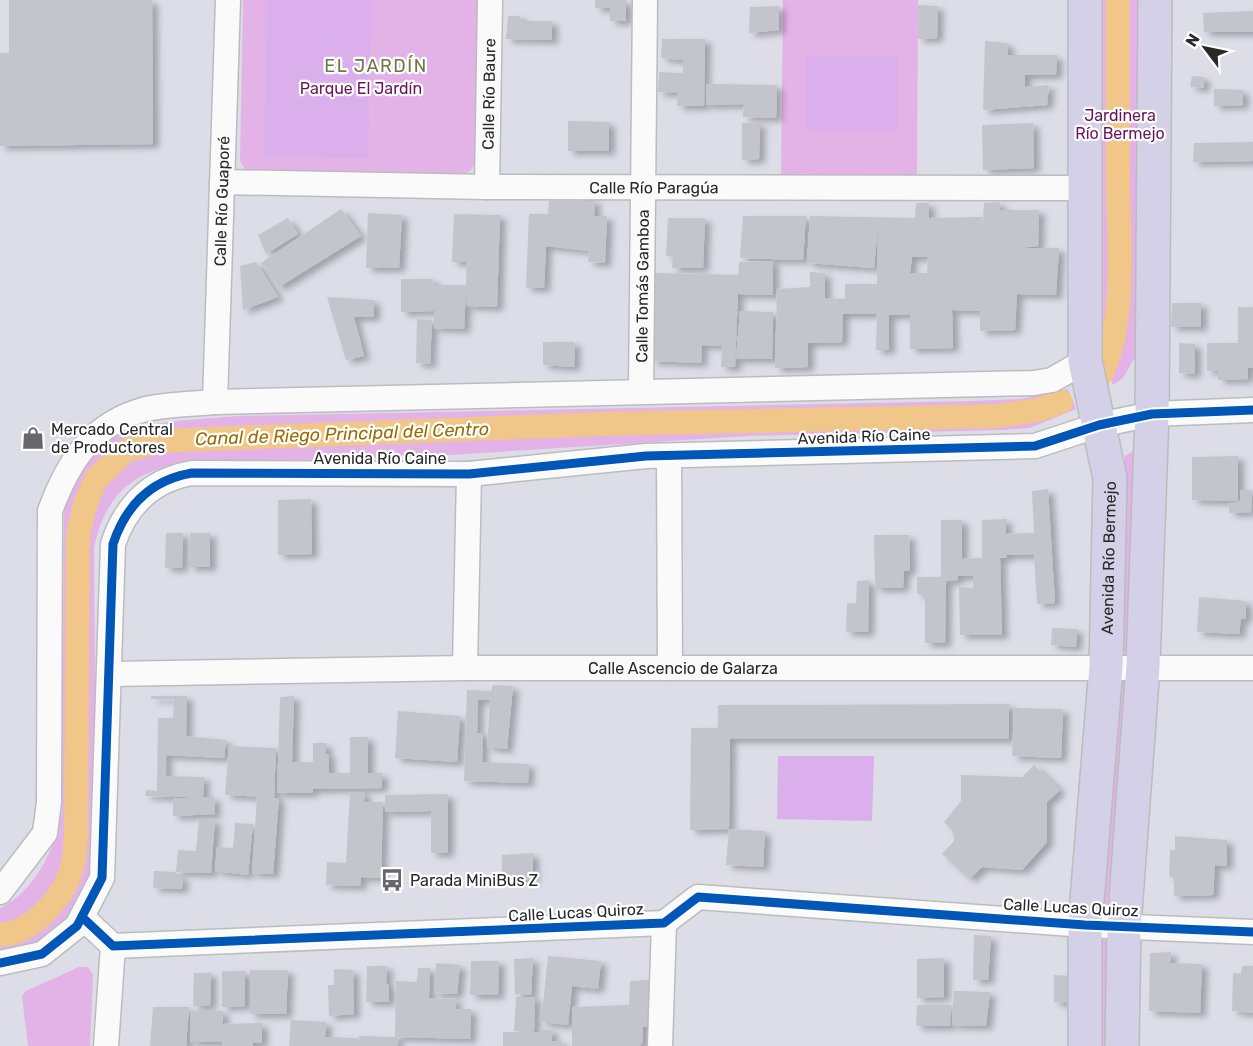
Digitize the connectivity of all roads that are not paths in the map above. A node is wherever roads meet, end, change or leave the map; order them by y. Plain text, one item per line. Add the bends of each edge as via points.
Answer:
1 (228, 0) edge
2 (490, 0) edge
3 (645, 0) edge
4 (1085, 0) edge
5 (1155, 0) edge
6 (222, 182) junction
7 (487, 187) junction
8 (644, 188) junction
9 (1086, 188) junction
10 (1085, 361) junction
11 (641, 392) junction
12 (215, 402) junction
13 (1253, 410) edge
14 (1152, 414) junction
15 (1099, 425) junction
16 (669, 456) junction
17 (469, 474) junction
18 (1143, 666) junction
19 (1106, 667) junction
20 (465, 668) junction
21 (670, 668) junction
22 (1253, 668) edge
23 (111, 674) junction
24 (0, 892) edge
25 (82, 917) junction
26 (664, 923) junction
27 (1085, 925) junction
28 (1124, 926) junction
29 (1253, 932) edge
30 (113, 946) junction
31 (0, 963) edge
32 (106, 1046) edge
33 (660, 1046) edge
34 (1085, 1046) edge
35 (1122, 1046) edge

1 - 6 street, Calle Río Guaporé
2 - 7 street, Calle Río Baure
3 - 8 street, Calle Tomás Gamboa
4 - 9 main road, Avenida Río Bermejo
5 - 14 main road
6 - 7 street, Calle Río Paragúa
6 - 12 street, Calle Río Guaporé
7 - 8 street, Calle Río Paragúa
8 - 9 street, Calle Río Paragúa
8 - 11 street, Calle Tomás Gamboa
9 - 10 main road, Avenida Río Bermejo
10 - 11 street via 1052,380 1034,383
10 - 15 main road, Avenida Río Bermejo
11 - 12 street
12 - 24 street via 146,409 109,425 87,442 64,474 51,511 50,802 45,833
13 - 14 street, Avenida Río Caine
14 - 15 street, Avenida Río Caine
14 - 18 main road
15 - 16 street, Avenida Río Caine via 1035,446
15 - 19 main road, Avenida Río Bermejo via 1110,478
16 - 17 street, Avenida Río Caine
16 - 21 street
17 - 20 street
17 - 23 street, Avenida Río Caine via 192,473 155,485 126,514 113,544
18 - 19 street, Calle Ascencio de Galarza
18 - 22 street, Calle Ascencio de Galarza
18 - 28 main road
19 - 21 street, Calle Ascencio de Galarza
19 - 27 main road, Avenida Río Bermejo
20 - 21 street, Calle Ascencio de Galarza
20 - 23 street, Calle Ascencio de Galarza
23 - 25 street, Avenida Río Caine via 102,878
25 - 30 street
25 - 31 street, Avenida Río Caine via 77,926 42,954
26 - 27 street, Calle Lucas Quiroz via 698,897
26 - 30 street, Calle Lucas Quiroz
26 - 33 street
27 - 28 street, Calle Lucas Quiroz
27 - 34 main road, Avenida Río Bermejo
28 - 29 street, Calle Lucas Quiroz
28 - 35 main road
30 - 32 street

